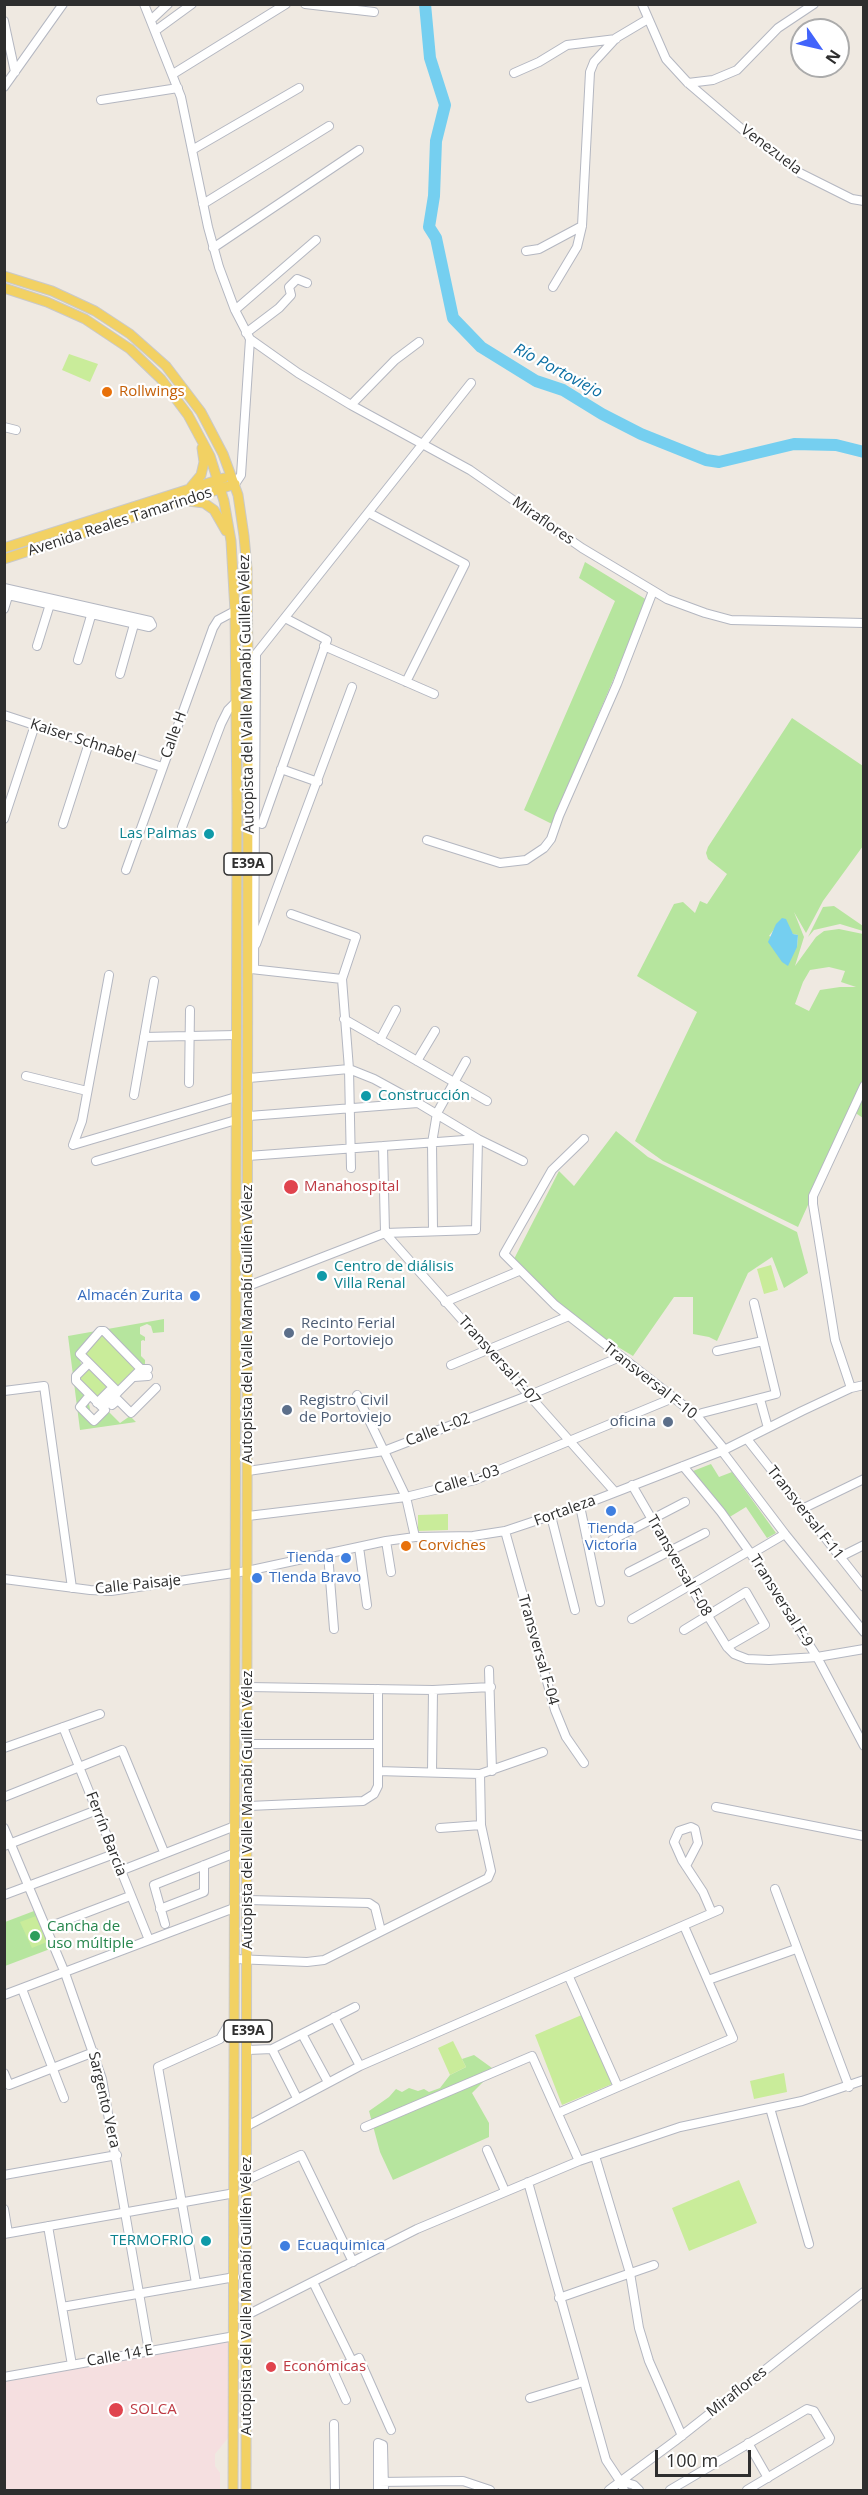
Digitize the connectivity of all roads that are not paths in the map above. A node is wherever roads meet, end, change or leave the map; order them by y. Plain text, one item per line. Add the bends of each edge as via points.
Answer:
1 (63, 4) edge
2 (144, 4) edge
3 (168, 4) edge
4 (192, 4) edge
5 (286, 4) edge
6 (305, 4) edge
7 (642, 4) edge
8 (814, 4) edge
9 (374, 12) dead end
10 (648, 19) junction
11 (151, 20) junction
12 (4, 21) edge
13 (155, 31) junction
14 (616, 39) junction
15 (15, 72) junction
16 (514, 73) dead end
17 (173, 74) junction
18 (688, 83) junction
19 (4, 87) edge
20 (178, 88) junction
21 (299, 88) dead end
22 (101, 100) dead end
23 (329, 126) dead end
24 (192, 150) junction
25 (359, 150) dead end
26 (864, 201) edge
27 (203, 204) junction
28 (582, 226) junction
29 (316, 240) dead end
30 (213, 248) junction
31 (526, 250) dead end
32 (4, 276) edge
33 (307, 284) dead end
34 (553, 287) dead end
35 (4, 288) edge
36 (235, 310) junction
37 (248, 336) junction
38 (419, 342) dead end
39 (471, 383) dead end
40 (351, 405) junction
41 (4, 427) edge
42 (16, 430) dead end
43 (199, 434) junction
44 (420, 444) junction
45 (233, 480) junction
46 (220, 484) junction
47 (183, 496) junction
48 (369, 513) junction
49 (4, 548) edge
50 (232, 552) junction
51 (4, 559) edge
52 (652, 591) junction
53 (7, 592) edge
54 (51, 602) junction
55 (4, 609) edge
56 (93, 611) junction
57 (235, 611) junction
58 (285, 618) junction
59 (864, 623) edge
60 (37, 646) dead end
61 (324, 646) junction
62 (256, 654) junction
63 (78, 660) dead end
64 (248, 664) junction
65 (120, 674) dead end
66 (405, 682) junction
67 (352, 687) dead end
68 (434, 694) dead end
69 (236, 702) junction
70 (4, 715) edge
71 (221, 724) junction
72 (236, 725) junction
73 (36, 726) junction
74 (89, 743) junction
75 (162, 767) junction
76 (281, 769) junction
77 (318, 782) junction
78 (268, 806) junction
79 (252, 807) junction
80 (4, 819) edge
81 (63, 824) dead end
82 (262, 824) dead end
83 (182, 827) dead end
84 (427, 840) dead end
85 (126, 870) dead end
86 (291, 914) dead end
87 (254, 949) junction
88 (250, 966) junction
89 (109, 975) dead end
90 (342, 979) junction
91 (154, 981) dead end
92 (190, 1010) dead end
93 (396, 1010) dead end
94 (344, 1019) junction
95 (435, 1031) dead end
96 (236, 1035) junction
97 (190, 1036) junction
98 (144, 1037) junction
99 (380, 1040) junction
100 (417, 1061) junction
101 (466, 1061) dead end
102 (349, 1069) junction
103 (26, 1076) dead end
104 (249, 1078) junction
105 (189, 1083) dead end
106 (454, 1083) junction
107 (864, 1086) edge
108 (87, 1091) junction
109 (134, 1095) dead end
110 (236, 1097) junction
111 (487, 1101) dead end
112 (418, 1103) junction
113 (350, 1108) junction
114 (437, 1113) junction
115 (249, 1116) junction
116 (236, 1120) junction
117 (478, 1139) junction
118 (584, 1139) dead end
119 (236, 1142) junction
120 (248, 1142) junction
121 (432, 1143) junction
122 (383, 1146) junction
123 (351, 1148) junction
124 (248, 1156) junction
125 (96, 1161) dead end
126 (524, 1161) dead end
127 (351, 1168) dead end
128 (433, 1230) junction
129 (385, 1233) junction
130 (519, 1271) junction
131 (248, 1286) junction
132 (445, 1302) junction
133 (754, 1303) dead end
134 (569, 1316) junction
135 (763, 1341) junction
136 (488, 1349) junction
137 (717, 1351) dead end
138 (620, 1357) junction
139 (89, 1363) junction
140 (451, 1365) dead end
141 (864, 1385) edge
142 (156, 1388) dead end
143 (850, 1388) junction
144 (116, 1390) junction
145 (4, 1391) edge
146 (90, 1395) junction
147 (357, 1395) dead end
148 (530, 1395) junction
149 (673, 1398) junction
150 (760, 1399) junction
151 (109, 1401) junction
152 (100, 1405) junction
153 (702, 1413) dead end
154 (768, 1428) junction
155 (747, 1439) junction
156 (571, 1442) junction
157 (723, 1450) junction
158 (384, 1451) junction
159 (683, 1466) junction
160 (248, 1471) junction
161 (864, 1479) edge
162 (633, 1485) junction
163 (615, 1492) junction
164 (406, 1497) junction
165 (685, 1502) dead end
166 (580, 1506) junction
167 (802, 1509) junction
168 (248, 1516) junction
169 (551, 1516) junction
170 (651, 1520) junction
171 (505, 1531) junction
172 (705, 1533) dead end
173 (785, 1534) junction
174 (415, 1537) junction
175 (612, 1540) dead end
176 (386, 1541) junction
177 (864, 1545) edge
178 (359, 1547) junction
179 (669, 1550) junction
180 (750, 1552) junction
181 (328, 1554) junction
182 (840, 1557) junction
183 (248, 1571) junction
184 (391, 1572) dead end
185 (629, 1572) dead end
186 (236, 1573) junction
187 (4, 1578) edge
188 (690, 1584) junction
189 (864, 1587) edge
190 (72, 1588) junction
191 (600, 1602) dead end
192 (368, 1605) dead end
193 (575, 1610) dead end
194 (708, 1616) junction
195 (632, 1619) dead end
196 (334, 1629) dead end
197 (684, 1630) dead end
198 (864, 1632) edge
199 (727, 1647) junction
200 (864, 1649) edge
201 (817, 1657) junction
202 (489, 1670) dead end
203 (248, 1687) junction
204 (491, 1687) junction
205 (378, 1689) junction
206 (433, 1690) junction
207 (100, 1714) dead end
208 (63, 1727) junction
209 (249, 1744) junction
210 (378, 1744) junction
211 (864, 1746) edge
212 (4, 1748) edge
213 (543, 1752) dead end
214 (584, 1763) dead end
215 (80, 1767) junction
216 (378, 1771) junction
217 (492, 1771) junction
218 (432, 1772) junction
219 (480, 1774) junction
220 (4, 1797) edge
221 (249, 1806) junction
222 (716, 1807) dead end
223 (97, 1810) junction
224 (482, 1825) junction
225 (235, 1826) junction
226 (4, 1828) edge
227 (440, 1828) dead end
228 (864, 1836) edge
229 (8, 1845) edge
230 (164, 1852) junction
231 (235, 1853) junction
232 (114, 1854) junction
233 (204, 1865) junction
234 (686, 1866) junction
235 (120, 1871) junction
236 (29, 1886) junction
237 (775, 1889) dead end
238 (4, 1895) edge
239 (130, 1896) junction
240 (248, 1900) junction
241 (234, 1908) junction
242 (160, 1909) junction
243 (165, 1924) dead end
244 (684, 1926) junction
245 (46, 1928) junction
246 (381, 1931) junction
247 (150, 1940) junction
248 (795, 1949) junction
249 (235, 1959) junction
250 (248, 1959) junction
251 (64, 1973) junction
252 (569, 1977) junction
253 (708, 1980) junction
254 (22, 1989) junction
255 (4, 1995) edge
256 (355, 2007) dead end
257 (334, 2017) junction
258 (227, 2026) dead end
259 (302, 2034) junction
260 (272, 2049) junction
261 (248, 2050) junction
262 (94, 2052) junction
263 (360, 2066) junction
264 (52, 2067) junction
265 (4, 2073) edge
266 (864, 2080) edge
267 (328, 2082) junction
268 (618, 2087) junction
269 (849, 2087) junction
270 (64, 2098) dead end
271 (297, 2098) junction
272 (770, 2108) junction
273 (558, 2113) junction
274 (247, 2126) junction
275 (365, 2127) dead end
276 (487, 2150) dead end
277 (117, 2155) junction
278 (595, 2156) junction
279 (579, 2162) junction
280 (4, 2175) edge
281 (247, 2180) junction
282 (528, 2182) junction
283 (505, 2191) junction
284 (234, 2193) junction
285 (183, 2202) junction
286 (4, 2209) edge
287 (126, 2213) junction
288 (48, 2226) junction
289 (6, 2234) edge
290 (809, 2244) dead end
291 (352, 2262) junction
292 (654, 2265) dead end
293 (630, 2273) junction
294 (235, 2277) junction
295 (313, 2282) junction
296 (196, 2283) junction
297 (864, 2292) edge
298 (139, 2294) junction
299 (559, 2298) junction
300 (62, 2307) junction
301 (247, 2315) junction
302 (235, 2336) junction
303 (247, 2336) junction
304 (149, 2351) junction
305 (351, 2361) junction
306 (72, 2365) junction
307 (4, 2377) edge
308 (583, 2382) junction
309 (530, 2398) dead end
310 (346, 2400) dead end
311 (334, 2424) dead end
312 (391, 2430) dead end
313 (682, 2436) junction
314 (748, 2444) junction
315 (768, 2478) junction
316 (620, 2481) junction
317 (381, 2486) edge
318 (246, 2489) edge
319 (233, 2490) edge
320 (335, 2490) edge
321 (490, 2490) edge
322 (609, 2490) edge
323 (624, 2490) edge
324 (639, 2490) edge
325 (670, 2490) edge
326 (747, 2490) edge

1 - 15 street
2 - 11 street
3 - 11 street
4 - 13 street
5 - 17 street
6 - 9 street
7 - 10 street, Venezuela
8 - 18 street via 778,28 737,70 714,80
10 - 14 street
10 - 18 street, Venezuela via 666,59
11 - 13 street
12 - 15 street
13 - 17 street
14 - 16 street via 567,45
14 - 28 street via 594,62 590,72
15 - 19 street
17 - 20 street
18 - 26 street, Venezuela via 800,173
20 - 22 street
20 - 24 street
21 - 24 street
23 - 27 street
24 - 27 street
25 - 30 street
27 - 30 street
28 - 31 street via 539,249
28 - 34 street via 577,247
29 - 36 street
30 - 36 street
32 - 45 main road, Autopista del Valle Manabí Guillén Vélez / E39A via 74,300 143,344 195,402 217,440
33 - 37 street via 297,279 289,287 291,295
35 - 43 main road, Autopista del Valle Manabí Guillén Vélez / E39A via 68,311 115,337 161,379
36 - 37 street
37 - 40 street, Miraflores
37 - 45 street via 241,475
38 - 40 street via 395,360
39 - 44 street
40 - 44 street, Miraflores
41 - 42 street
43 - 46 main road, Autopista del Valle Manabí Guillén Vélez / E39A
43 - 47 main road via 203,469
44 - 48 street
44 - 52 street, Miraflores via 470,470
45 - 46 main road, Avenida Reales Tamarindos
45 - 64 main road, Autopista del Valle Manabí Guillén Vélez / E39A via 246,550
46 - 47 main road, Avenida Reales Tamarindos
46 - 50 main road, Autopista del Valle Manabí Guillén Vélez / E39A
47 - 49 main road, Avenida Reales Tamarindos
47 - 50 main road via 204,503 217,513
47 - 51 main road, Avenida Reales Tamarindos
48 - 58 street
48 - 66 street via 465,564
50 - 57 main road, Autopista del Valle Manabí Guillén Vélez / E39A
52 - 59 street, Miraflores via 688,608 731,620
52 - 84 street via 617,684 544,848 525,860 500,863
53 - 54 street
53 - 55 street
54 - 56 street
54 - 60 street
56 - 63 street
56 - 65 street via 135,621
57 - 69 main road, Autopista del Valle Manabí Guillén Vélez / E39A
57 - 75 street, Calle H via 218,620 213,628
58 - 61 street via 327,639
58 - 62 street
61 - 66 street
61 - 76 street
62 - 64 street
62 - 79 street
64 - 79 main road, Autopista del Valle Manabí Guillén Vélez / E39A
66 - 68 street
67 - 77 street
69 - 71 street
69 - 72 main road, Autopista del Valle Manabí Guillén Vélez / E39A
70 - 73 street, Kaiser Schnabel
71 - 72 street via 226,721
71 - 83 street
72 - 96 main road, Autopista del Valle Manabí Guillén Vélez / E39A
73 - 74 street, Kaiser Schnabel
73 - 80 street
74 - 75 street, Kaiser Schnabel
74 - 81 street
75 - 85 street, Calle H
76 - 77 street
76 - 78 street
77 - 87 street
78 - 79 street
78 - 82 street
79 - 87 street
79 - 88 main road, Autopista del Valle Manabí Guillén Vélez / E39A
86 - 90 street via 356,937
87 - 88 street
88 - 90 street
88 - 104 main road, Autopista del Valle Manabí Guillén Vélez / E39A
89 - 108 street
90 - 94 street
91 - 98 street
92 - 97 street
93 - 99 street
94 - 99 street
94 - 102 street
95 - 100 street
96 - 97 street
96 - 110 main road, Autopista del Valle Manabí Guillén Vélez / E39A
97 - 98 street
97 - 105 street
98 - 109 street
99 - 100 street
100 - 106 street
101 - 106 street
102 - 104 street
102 - 112 street
102 - 113 street
103 - 108 street
104 - 115 main road, Autopista del Valle Manabí Guillén Vélez / E39A
106 - 111 street
106 - 114 street
107 - 143 street via 813,1196 836,1340
108 - 110 street via 73,1145
110 - 116 main road, Autopista del Valle Manabí Guillén Vélez / E39A
112 - 113 street
112 - 114 street
113 - 115 street
113 - 123 street
114 - 117 street
114 - 121 street
115 - 120 main road, Autopista del Valle Manabí Guillén Vélez / E39A
116 - 119 main road, Autopista del Valle Manabí Guillén Vélez / E39A
116 - 125 street
117 - 121 street
117 - 126 street
117 - 128 street via 477,1230
118 - 130 street, Transversal F-10 via 552,1170 504,1254
119 - 120 main road
119 - 186 main road, Autopista del Valle Manabí Guillén Vélez / E39A
120 - 124 main road, Autopista del Valle Manabí Guillén Vélez / E39A
121 - 122 street
121 - 128 street
122 - 123 street
122 - 129 street
123 - 124 street
123 - 127 street
124 - 131 main road, Autopista del Valle Manabí Guillén Vélez / E39A
128 - 129 street
129 - 131 street
129 - 132 street, Transversal F-07
130 - 132 street
130 - 134 street, Transversal F-10
131 - 160 main road, Autopista del Valle Manabí Guillén Vélez / E39A
132 - 136 street, Transversal F-07
133 - 135 street
134 - 136 street
134 - 138 street, Transversal F-10
135 - 137 street
135 - 150 street via 776,1394
136 - 140 street
136 - 148 street, Transversal F-07
138 - 148 street, Calle L-02
138 - 149 street, Transversal F-10
139 - 144 street
139 - 144 street via 80,1351 104,1331 146,1372
139 - 146 street via 76,1381
141 - 143 street, Fortaleza
142 - 151 street via 131,1413 117,1400 112,1405
143 - 154 street, Fortaleza
144 - 151 street
144 - 152 street
145 - 190 street via 44,1386
146 - 152 street
146 - 152 street via 80,1407 94,1421 105,1410
147 - 158 street
148 - 156 street, Transversal F-07
148 - 158 street, Calle L-02
149 - 156 street, Calle L-03
149 - 157 street, Transversal F-10 via 697,1416
150 - 153 street
150 - 154 street
151 - 152 street
154 - 155 street, Fortaleza
155 - 157 street, Fortaleza
155 - 167 street, Transversal F-11
156 - 163 street, Transversal F-07
156 - 164 street, Calle L-03 via 475,1480
157 - 159 street, Fortaleza
157 - 173 street, Transversal F-10
158 - 160 street, Calle L-02
158 - 164 street
159 - 162 street, Fortaleza
159 - 180 street, Transversal F-9
160 - 168 main road, Autopista del Valle Manabí Guillén Vélez / E39A
161 - 167 street
162 - 163 street, Fortaleza
162 - 170 street, Transversal F-08
163 - 166 street, Fortaleza
164 - 168 street, Calle L-03
164 - 174 street
165 - 170 street
166 - 169 street, Fortaleza
166 - 191 street
167 - 182 street, Transversal F-11
168 - 183 main road, Autopista del Valle Manabí Guillén Vélez / E39A
169 - 171 street, Fortaleza
169 - 193 street
170 - 175 street
170 - 179 street, Transversal F-08
171 - 174 street, Fortaleza
171 - 214 street, Transversal F-04 via 555,1710 566,1737
172 - 179 street
173 - 180 street
173 - 198 street, Transversal F-10
174 - 176 street, Fortaleza
176 - 178 street, Fortaleza
176 - 184 street
177 - 182 street
178 - 181 street, Fortaleza
178 - 192 street
179 - 185 street
179 - 188 street, Transversal F-08
180 - 188 street
180 - 201 street, Transversal F-9
181 - 183 street, Fortaleza
181 - 196 street
182 - 189 street, Transversal F-11
183 - 186 street, Calle Paisaje
183 - 203 main road, Autopista del Valle Manabí Guillén Vélez / E39A
186 - 190 street, Calle Paisaje via 111,1591
186 - 225 main road, Autopista del Valle Manabí Guillén Vélez / E39A
187 - 190 street, Calle Paisaje
188 - 194 street, Transversal F-08
188 - 195 street
194 - 197 street
194 - 199 street, Transversal F-08
194 - 199 street via 745,1592 749,1594 766,1623
199 - 201 street via 747,1659
200 - 201 street
201 - 211 street, Transversal F-9
202 - 204 street
203 - 205 street
203 - 209 main road, Autopista del Valle Manabí Guillén Vélez / E39A
204 - 206 street
204 - 217 street
205 - 206 street
205 - 210 street
206 - 218 street
207 - 208 street
208 - 212 street
208 - 215 street, Ferrín Barcia
209 - 210 street
209 - 221 main road, Autopista del Valle Manabí Guillén Vélez / E39A
210 - 216 street
213 - 217 street
215 - 220 street
215 - 223 street, Ferrín Barcia
215 - 230 street via 122,1750
216 - 218 street
216 - 221 street via 378,1786 363,1801
217 - 219 street
218 - 219 street
219 - 224 street
221 - 240 main road, Autopista del Valle Manabí Guillén Vélez / E39A
222 - 228 street
223 - 229 street
223 - 232 street, Ferrín Barcia
224 - 227 street
224 - 246 street via 490,1875
225 - 230 street
225 - 231 main road, Autopista del Valle Manabí Guillén Vélez / E39A
226 - 229 street, Sargento Vera
229 - 236 street, Sargento Vera
230 - 235 street
231 - 233 street
231 - 241 main road, Autopista del Valle Manabí Guillén Vélez / E39A
232 - 235 street, Ferrín Barcia
232 - 236 street
233 - 242 street via 204,1892
233 - 242 street via 154,1885
234 - 234 street via 674,1842 679,1831 691,1827 698,1843
234 - 244 street via 716,1912
235 - 239 street, Ferrín Barcia
236 - 238 street
236 - 245 street, Sargento Vera
237 - 248 street
239 - 245 street
239 - 247 street, Ferrín Barcia
240 - 246 street via 369,1904 375,1907
240 - 250 main road, Autopista del Valle Manabí Guillén Vélez / E39A
241 - 247 street
241 - 249 main road, Autopista del Valle Manabí Guillén Vélez / E39A
242 - 243 street
244 - 252 street
244 - 253 street
245 - 251 street, Sargento Vera
246 - 250 street via 324,1960
247 - 251 street
248 - 253 street
248 - 269 street
249 - 250 street
249 - 284 main road, Autopista del Valle Manabí Guillén Vélez / E39A
250 - 261 main road, Autopista del Valle Manabí Guillén Vélez / E39A
251 - 254 street
251 - 262 street, Sargento Vera
252 - 263 street
252 - 268 street
253 - 268 street via 733,2038
254 - 255 street
254 - 264 street
256 - 257 street
257 - 259 street
257 - 263 street
258 - 285 street via 220,2039 158,2067
259 - 260 street
259 - 267 street
260 - 261 street
260 - 271 street
261 - 274 main road, Autopista del Valle Manabí Guillén Vélez / E39A
262 - 264 street
262 - 277 street, Sargento Vera
263 - 267 street
264 - 265 street via 9,2085
264 - 270 street
266 - 269 street
267 - 271 street
268 - 273 street
269 - 272 street
271 - 274 street
272 - 278 street via 702,2121
272 - 290 street
273 - 275 street via 532,2056
273 - 279 street
274 - 281 main road, Autopista del Valle Manabí Guillén Vélez / E39A
276 - 283 street
277 - 280 street
277 - 287 street, Sargento Vera
278 - 279 street
278 - 293 street
279 - 282 street
281 - 291 street via 301,2156
281 - 301 main road, Autopista del Valle Manabí Guillén Vélez / E39A
282 - 283 street
282 - 299 street
283 - 291 street
284 - 285 street
284 - 294 main road, Autopista del Valle Manabí Guillén Vélez / E39A
285 - 287 street
285 - 296 street
286 - 289 street
287 - 288 street
287 - 298 street, Sargento Vera
288 - 289 street
288 - 300 street
291 - 295 street
292 - 293 street
293 - 299 street
293 - 313 street via 639,2328
294 - 296 street
294 - 302 main road, Autopista del Valle Manabí Guillén Vélez / E39A
295 - 301 street
295 - 305 street
296 - 298 street
297 - 313 street, Miraflores
298 - 300 street
298 - 304 street, Sargento Vera
299 - 308 street
300 - 306 street
301 - 303 main road, Autopista del Valle Manabí Guillén Vélez / E39A
302 - 303 street, Calle 14 E
302 - 304 street, Calle 14 E
302 - 319 main road, Autopista del Valle Manabí Guillén Vélez / E39A
303 - 318 main road, Autopista del Valle Manabí Guillén Vélez / E39A
304 - 306 street, Calle 14 E
305 - 310 street via 333,2371
305 - 312 street via 359,2358
306 - 307 street, Calle 14 E
308 - 309 street
308 - 316 street via 606,2460
311 - 320 street
313 - 316 street, Miraflores
314 - 315 street
314 - 315 street via 807,2409 814,2410 829,2441
314 - 325 street
315 - 326 street
316 - 322 street, Miraflores
316 - 323 street
316 - 324 street
317 - 321 street via 463,2481
318 - 319 main road

